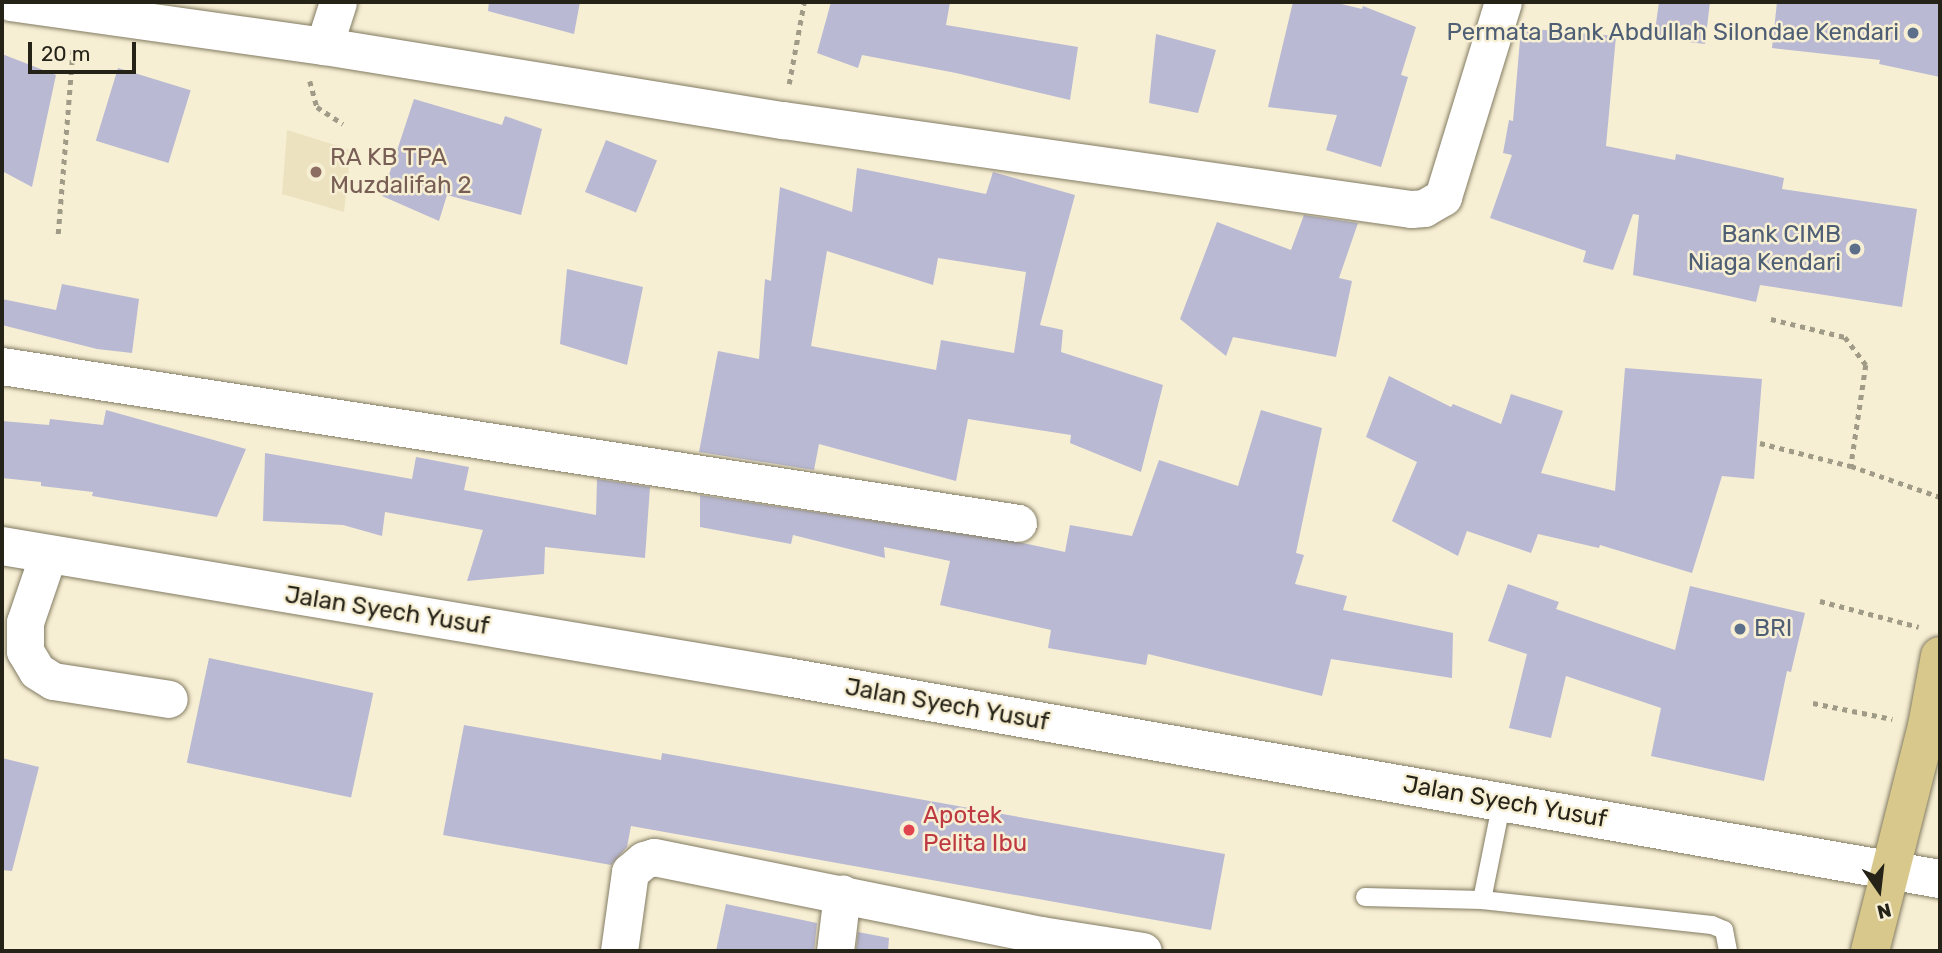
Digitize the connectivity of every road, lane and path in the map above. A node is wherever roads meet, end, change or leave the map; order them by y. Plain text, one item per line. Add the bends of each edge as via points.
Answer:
1 (10, 2) edge
2 (338, 2) edge
3 (804, 2) edge
4 (1503, 2) edge
5 (75, 11) junction
6 (324, 46) junction
7 (783, 120) junction
8 (343, 124) dead end
9 (58, 234) dead end
10 (1771, 319) dead end
11 (2, 366) edge
12 (1760, 443) dead end
13 (1851, 466) junction
14 (1940, 497) edge
15 (1018, 523) dead end
16 (2, 546) edge
17 (48, 555) junction
18 (1820, 601) dead end
19 (1934, 642) edge
20 (169, 699) dead end
21 (1814, 703) dead end
22 (1927, 726) junction
23 (1502, 801) junction
24 (1890, 872) junction
25 (1940, 880) edge
26 (842, 893) junction
27 (1365, 897) dead end
28 (1482, 900) junction
29 (1041, 943) edge
30 (619, 951) edge
31 (835, 951) edge
32 (1143, 951) edge
33 (1728, 951) edge
34 (1870, 951) edge

1 - 5 street
2 - 6 street
3 - 7 path
4 - 7 street via 1443,197 1424,208
5 - 6 street
5 - 9 path
6 - 7 street
6 - 8 path via 308,72 317,107
10 - 13 path via 1845,337 1866,365
11 - 15 street
12 - 13 path
13 - 14 path
16 - 17 street, Jalan Syech Yusuf
17 - 20 street via 26,622 25,651 37,671 53,681
17 - 23 street, Jalan Syech Yusuf
18 - 19 path
19 - 22 highway
21 - 22 path
22 - 24 highway
23 - 24 street, Jalan Syech Yusuf
23 - 28 lane
24 - 25 street, Jalan Syech Yusuf
24 - 34 highway
26 - 29 street
26 - 30 street via 669,858 644,860 630,872
26 - 31 street
27 - 28 lane
28 - 33 lane via 1712,925 1724,930
29 - 32 street

